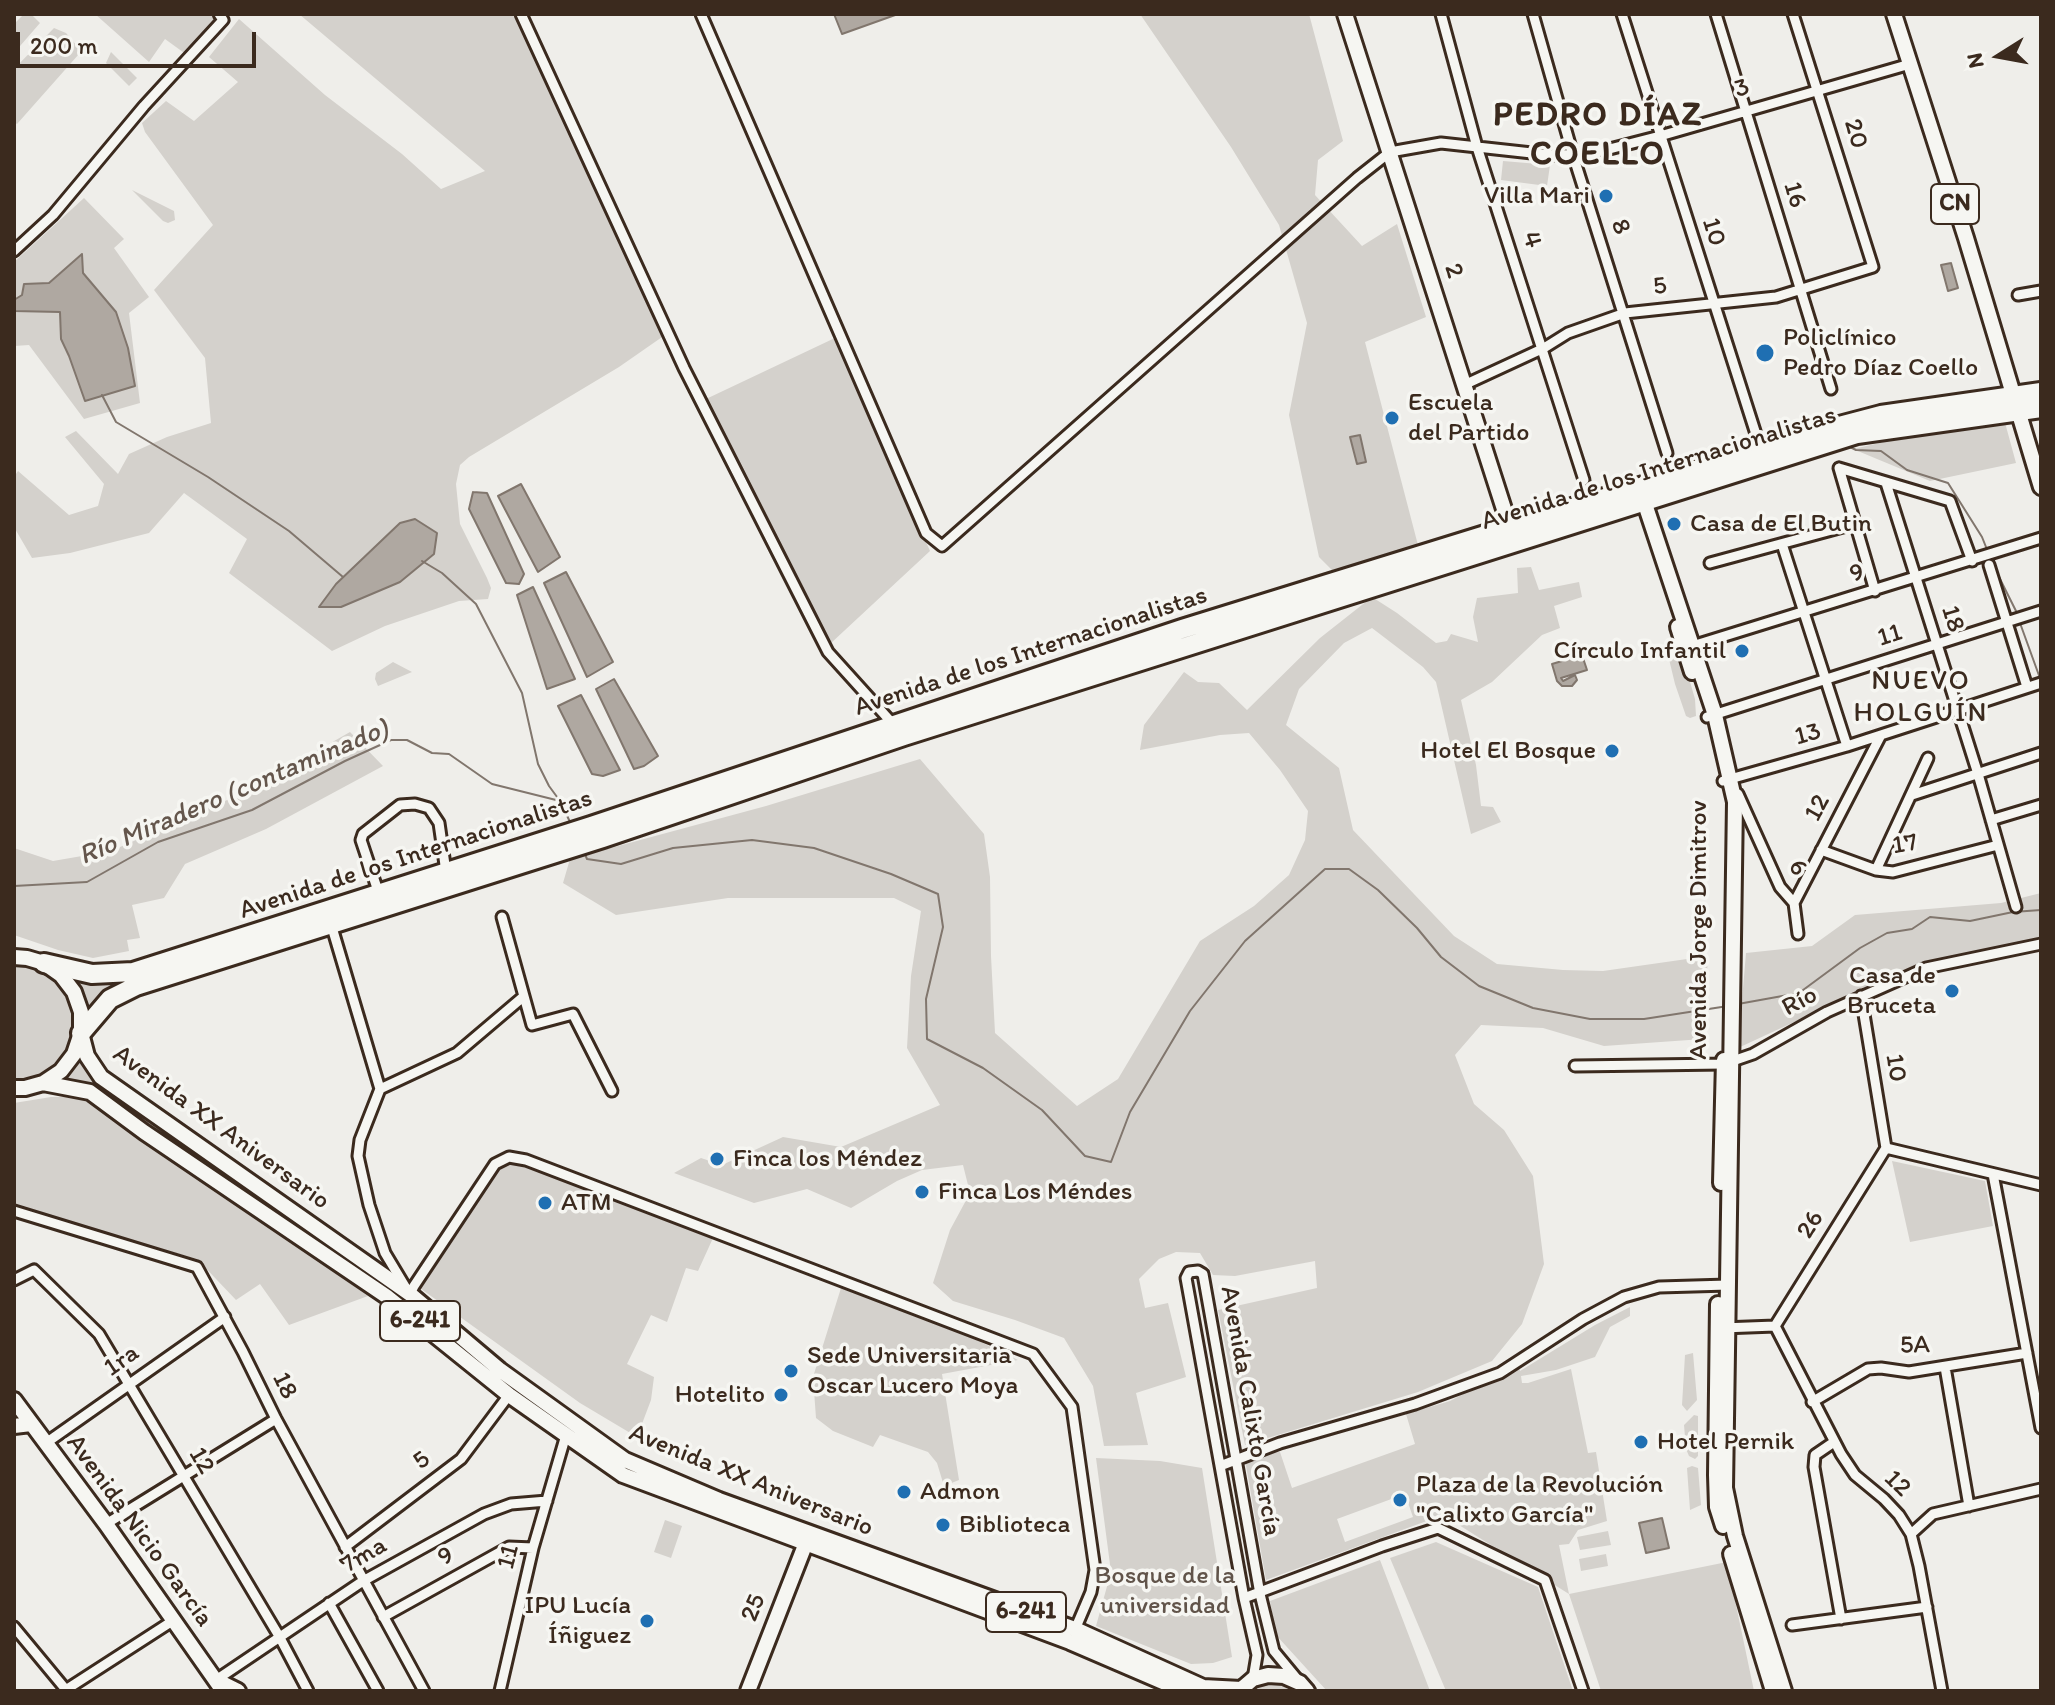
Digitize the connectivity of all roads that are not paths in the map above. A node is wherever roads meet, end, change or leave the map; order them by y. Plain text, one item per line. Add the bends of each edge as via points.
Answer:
1 (521, 14) edge
2 (701, 14) edge
3 (1345, 14) edge
4 (1441, 14) edge
5 (1533, 14) edge
6 (1622, 14) edge
7 (1716, 14) edge
8 (1793, 14) edge
9 (1894, 14) edge
10 (223, 16) edge
11 (1910, 64) junction
12 (1818, 89) junction
13 (1745, 111) junction
14 (1660, 136) junction
15 (1477, 147) junction
16 (1390, 152) junction
17 (1573, 155) junction
18 (14, 251) edge
19 (1873, 267) joint
20 (1800, 290) junction
21 (2041, 291) edge
22 (2018, 295) dead end
23 (1713, 303) junction
24 (1625, 313) junction
25 (1544, 348) junction
26 (1464, 385) junction
27 (1831, 389) dead end
28 (2041, 392) edge
29 (2014, 404) junction
30 (2041, 408) edge
31 (1667, 453) dead end
32 (1764, 456) junction
33 (1584, 480) dead end
34 (1886, 483) junction
35 (2041, 487) edge
36 (1641, 498) junction
37 (1854, 524) junction
38 (1512, 534) junction
39 (2041, 538) edge
40 (1782, 544) junction
41 (1972, 561) junction
42 (1710, 563) dead end
43 (1989, 565) dead end
44 (1916, 579) junction
45 (1875, 591) junction
46 (2041, 611) edge
47 (1803, 612) junction
48 (2006, 622) junction
49 (1937, 644) junction
50 (1689, 647) junction
51 (1825, 680) junction
52 (2041, 683) edge
53 (2027, 687) junction
54 (1957, 709) junction
55 (1711, 716) junction
56 (898, 730) junction
57 (1881, 735) junction
58 (1847, 746) junction
59 (2041, 753) edge
60 (1928, 758) dead end
61 (1978, 774) junction
62 (1727, 781) junction
63 (1912, 795) junction
64 (2041, 805) edge
65 (1991, 820) junction
66 (1998, 845) junction
67 (1821, 850) junction
68 (535, 852) junction
69 (1876, 870) junction
70 (446, 872) junction
71 (379, 894) junction
72 (1794, 903) junction
73 (2016, 907) dead end
74 (329, 917) junction
75 (502, 917) dead end
76 (1798, 934) dead end
77 (2041, 944) edge
78 (14, 957) edge
79 (44, 963) junction
80 (1861, 996) junction
81 (523, 997) junction
82 (81, 1033) junction
83 (1728, 1063) junction
84 (1575, 1066) dead end
85 (43, 1083) junction
86 (14, 1088) edge
87 (380, 1089) junction
88 (612, 1091) dead end
89 (1886, 1148) junction
90 (1993, 1174) junction
91 (2041, 1185) edge
92 (14, 1211) edge
93 (14, 1280) edge
94 (1724, 1285) junction
95 (410, 1294) junction
96 (225, 1317) junction
97 (415, 1317) junction
98 (1775, 1326) junction
99 (1722, 1328) junction
100 (2027, 1353) junction
101 (1945, 1367) junction
102 (128, 1384) junction
103 (509, 1395) junction
104 (14, 1400) edge
105 (1812, 1402) junction
106 (276, 1419) junction
107 (31, 1424) junction
108 (14, 1426) edge
109 (2041, 1428) edge
110 (566, 1435) junction
111 (1834, 1442) junction
112 (46, 1443) junction
113 (1237, 1461) junction
114 (1220, 1466) junction
115 (185, 1477) junction
116 (2041, 1489) edge
117 (547, 1501) junction
118 (1969, 1506) junction
119 (106, 1524) junction
120 (1911, 1534) junction
121 (808, 1538) junction
122 (345, 1547) junction
123 (533, 1548) junction
124 (363, 1581) junction
125 (1260, 1594) junction
126 (1244, 1598) junction
127 (329, 1603) junction
128 (1927, 1607) junction
129 (383, 1617) junction
130 (1841, 1619) junction
131 (174, 1620) junction
132 (1792, 1625) dead end
133 (14, 1627) edge
134 (279, 1636) junction
135 (1073, 1636) junction
136 (219, 1686) edge
137 (1244, 1686) edge
138 (1305, 1688) edge
139 (66, 1691) edge
140 (238, 1691) edge
141 (308, 1691) edge
142 (378, 1691) edge
143 (424, 1691) edge
144 (500, 1691) edge
145 (748, 1691) edge
146 (1184, 1691) edge
147 (1583, 1691) edge
148 (1773, 1691) edge
149 (1784, 1691) edge
150 (1942, 1691) edge

1 - 56 street via 671,342 828,652
2 - 16 street, 3 via 926,533 942,546
3 - 16 main road, 2
4 - 15 street, 4
5 - 17 street, 8
6 - 14 street, 10
7 - 13 street, 16
8 - 12 street, 20
9 - 11 main road, CN
10 - 18 street via 53,215
11 - 12 street, 3
11 - 29 main road, CN
12 - 13 street, 3
12 - 19 street, 20
13 - 14 street, 3
13 - 20 street, 16
14 - 17 street, 3
14 - 23 street, 10
15 - 16 street, 3 via 1441,143
15 - 17 street, 3
15 - 25 street, 4
16 - 26 main road, 2
17 - 24 street, 8
19 - 20 street, 5
20 - 23 street, 5
20 - 27 street, 16
21 - 22 street
23 - 24 street, 5
23 - 32 street, 10
24 - 25 street, 5 via 1568,333
24 - 31 street, 8
25 - 26 street, 5
25 - 33 street, 4
26 - 38 main road, 2
28 - 29 highway, Avenida de los Internacionalistas
29 - 30 highway, Avenida de los Internacionalistas
29 - 32 highway, Avenida de los Internacionalistas via 1881,415
29 - 35 main road, CN
32 - 36 highway, Avenida de los Internacionalistas
34 - 37 street via 1839,468
34 - 41 street via 1951,503
34 - 44 street, 18
36 - 38 highway, Avenida de los Internacionalistas
36 - 50 main road, Avenida Jorge Dimitrov
37 - 40 street
37 - 45 street
38 - 56 highway, Avenida de los Internacionalistas
39 - 41 street, 9
40 - 42 street
40 - 47 street
41 - 44 street, 9
43 - 48 street
44 - 45 street, 9
44 - 49 street, 18
45 - 47 street, 9
46 - 48 street, 11
47 - 50 street, 9
47 - 51 street
48 - 49 street, 11
48 - 53 street
49 - 51 street, 11
49 - 54 street, 18
50 - 55 main road, Avenida Jorge Dimitrov
51 - 55 street, 11
51 - 58 street
52 - 53 street, 13
53 - 54 street, 13
54 - 57 street, 13
54 - 61 street, 18
55 - 62 main road, Avenida Jorge Dimitrov
56 - 68 highway, Avenida de los Internacionalistas
57 - 58 street, 13
57 - 67 street, 12
58 - 62 street, 13
59 - 61 street
60 - 63 street
61 - 63 street
61 - 65 street, 18
62 - 72 street, 6 via 1780,887
62 - 83 main road, Avenida Jorge Dimitrov via 1737,820
63 - 69 street
64 - 65 street
65 - 66 street, 18
66 - 69 street, 17 via 1898,872
66 - 73 street, 18
67 - 69 street, 17
67 - 72 street, 12
68 - 70 highway, Avenida de los Internacionalistas
68 - 74 highway, Avenida de los Internacionalistas
70 - 71 highway, Avenida de los Internacionalistas
70 - 71 street via 439,823 429,808 400,805 361,840
71 - 74 highway, Avenida de los Internacionalistas
72 - 76 street, 6
74 - 79 highway, Avenida de los Internacionalistas via 133,972 92,974
74 - 82 highway, Avenida de los Internacionalistas via 136,986 110,999
74 - 87 street
75 - 81 street
77 - 80 street, Río via 1926,968
78 - 79 main road
79 - 82 main road, 6-241 via 74,992
80 - 83 street, Río
80 - 89 street, 10
81 - 87 street via 457,1053
81 - 88 street via 534,1026 573,1014
82 - 85 main road via 74,1054
82 - 95 main road, Avenida XX Aniversario / 6-241 via 87,1056 101,1077
83 - 84 street, Río
83 - 94 main road, Avenida Jorge Dimitrov
85 - 86 main road, 6-241
85 - 97 main road, Avenida XX Aniversario / 6-241 via 90,1092
87 - 95 street via 358,1156 385,1253
89 - 90 street
89 - 98 street, 26
90 - 91 street
90 - 100 street
92 - 96 street, 18 via 197,1267
93 - 102 street, 12 via 34,1270 99,1334
94 - 99 main road, Avenida Jorge Dimitrov
94 - 113 street via 1659,1287 1624,1297 1500,1373
95 - 97 street
95 - 121 main road, Avenida XX Aniversario / 6-241 via 500,1370 625,1460
95 - 135 street via 495,1164 509,1157 1033,1354 1072,1407 1095,1570
96 - 102 street, 1ra
96 - 106 street, 18
97 - 103 main road, Avenida XX Aniversario / 6-241
98 - 99 street
98 - 105 street, 12
99 - 148 main road, Avenida Jorge Dimitrov via 1717,1507
99 - 149 main road, Avenida Jorge Dimitrov via 1727,1508
100 - 101 street, 5A
100 - 109 street
101 - 105 street, 5A via 1909,1372 1868,1369
101 - 118 street
102 - 112 street, 1ra
102 - 115 street, 12
103 - 110 main road, Avenida XX Aniversario / 6-241
103 - 122 street, 5 via 461,1459
104 - 107 main road, Avenida Nicio García
105 - 111 street, 12
106 - 115 street
106 - 122 street, 18
107 - 108 main road
107 - 112 main road, Avenida Nicio García
110 - 117 street, 11
110 - 121 main road, Avenida XX Aniversario / 6-241 via 623,1475
111 - 120 street, 12 via 1855,1475 1884,1499
111 - 130 street via 1815,1455 1814,1467
112 - 119 main road, Avenida Nicio García
113 - 114 street
113 - 114 street, Avenida Calixto García via 1203,1274 1189,1272
113 - 125 street, Avenida Calixto García
114 - 126 street, Avenida Calixto García
115 - 119 street
115 - 134 street, 12
116 - 118 street
117 - 123 street, 11
117 - 124 street, 7ma via 511,1504 484,1514
118 - 120 street via 1933,1514
119 - 131 main road, Avenida Nicio García
120 - 128 street, 12
121 - 135 main road, Avenida XX Aniversario / 6-241
121 - 145 main road, 25
122 - 124 street, 18
123 - 129 street, 9 via 509,1547
123 - 144 street, 11
124 - 127 street, 7ma
124 - 129 street, 18
125 - 126 street
125 - 138 street, Avenida Calixto García via 1274,1651
125 - 147 street via 1438,1528 1545,1580
126 - 137 street, Avenida Calixto García via 1257,1655
127 - 134 street, 7ma
127 - 142 street
128 - 130 street
128 - 150 street, 12
129 - 143 street, 18
130 - 132 street
131 - 136 main road, Avenida Nicio García
131 - 139 street
133 - 139 street
134 - 136 street, 7ma
134 - 141 street, 12
135 - 137 main road, Avenida XX Aniversario / 6-241 via 1203,1687
135 - 146 main road, Avenida XX Aniversario / 6-241
136 - 140 main road
137 - 138 main road, Avenida XX Aniversario via 1268,1675 1284,1676

